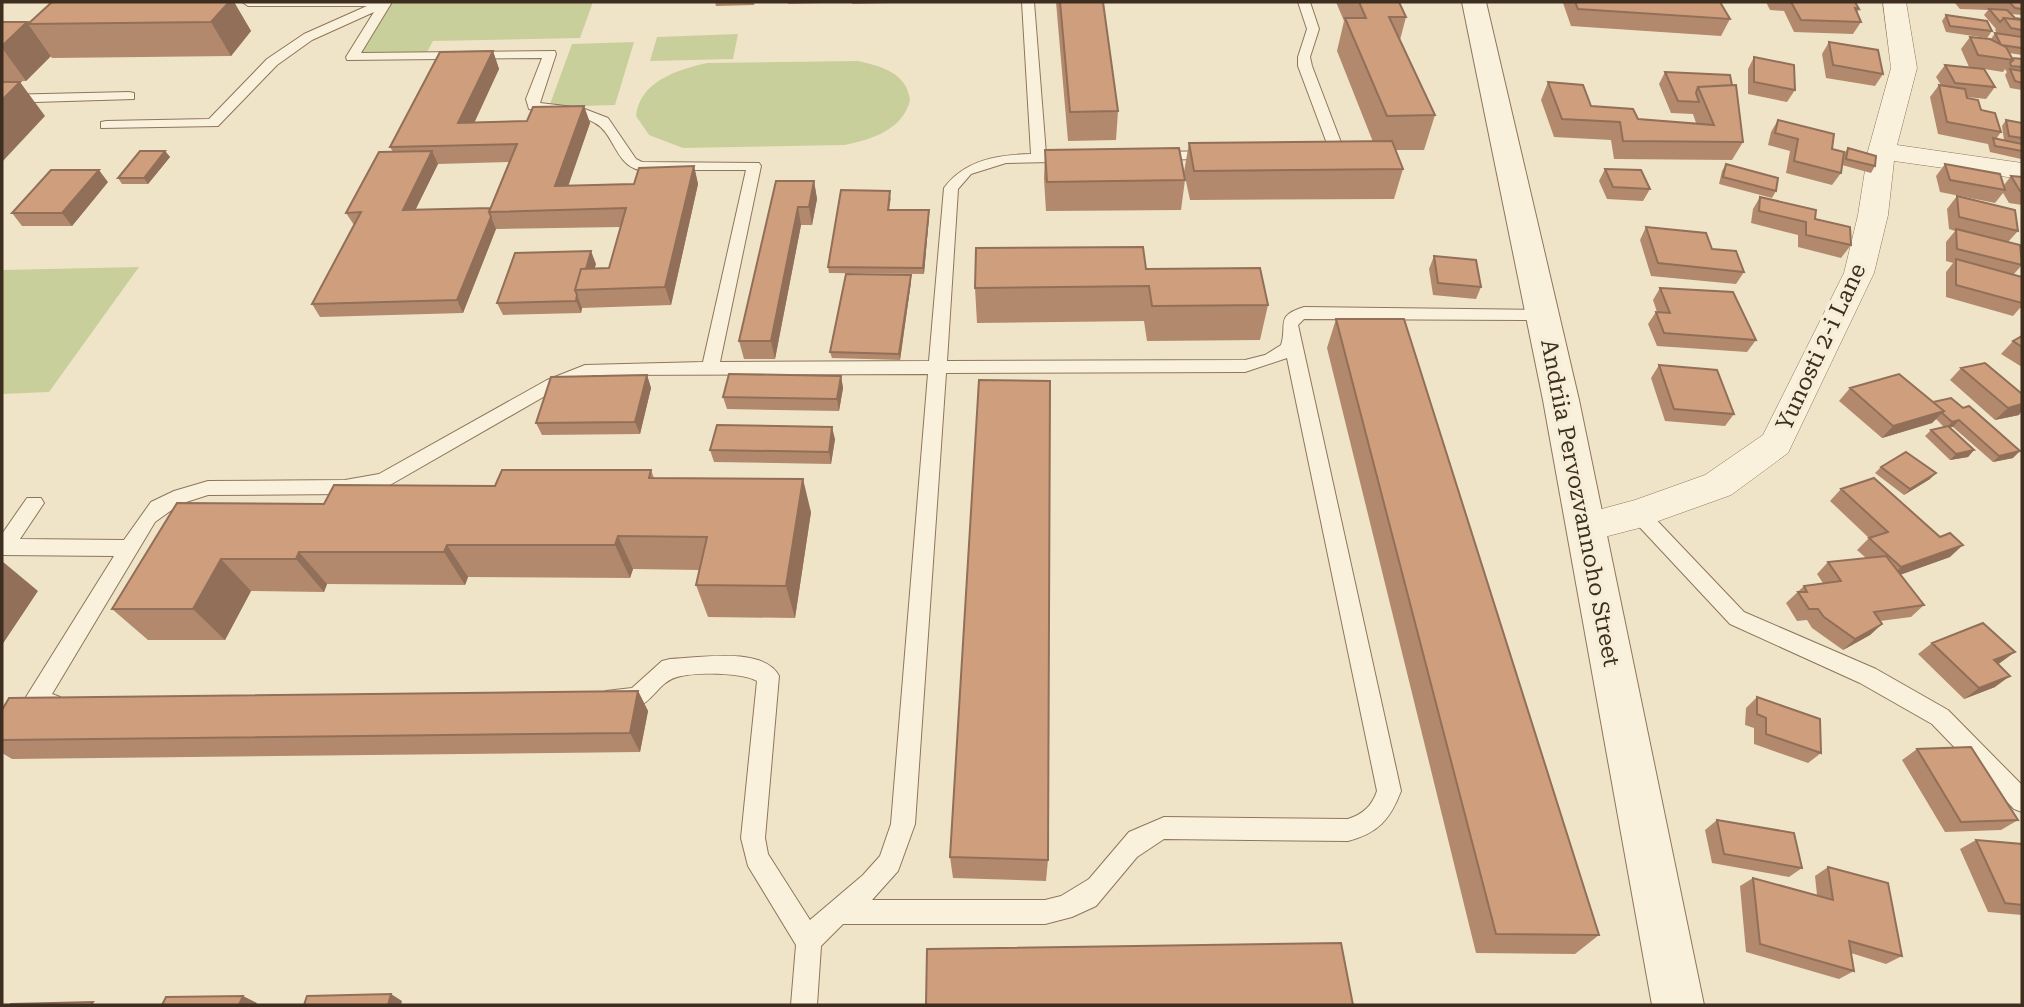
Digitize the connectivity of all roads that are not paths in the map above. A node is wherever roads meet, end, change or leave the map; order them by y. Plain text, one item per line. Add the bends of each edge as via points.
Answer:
1 (248, 2) edge
2 (386, 2) edge
3 (1028, 2) edge
4 (1304, 2) edge
5 (1474, 2) edge
6 (1894, 2) edge
7 (129, 96) dead end
8 (2, 99) edge
9 (106, 125) dead end
10 (1882, 151) junction
11 (1039, 159) junction
12 (2022, 171) edge
13 (1543, 314) junction
14 (1293, 343) junction
15 (711, 366) junction
16 (937, 369) junction
17 (34, 503) dead end
18 (1639, 514) junction
19 (1585, 527) junction
20 (3, 547) edge
21 (128, 548) junction
22 (594, 698) edge
23 (76, 704) edge
24 (2022, 800) edge
25 (837, 912) junction
26 (810, 942) junction
27 (804, 1005) edge
28 (1678, 1005) edge

1 - 2 lane
2 - 9 lane via 308,37 272,62 213,123
2 - 15 lane via 352,57 550,54 534,106 582,112 603,121 631,162 649,168 754,166
3 - 11 lane
4 - 11 lane via 1313,29 1305,66 1338,153
5 - 13 street, Andriia Pervozvannoho Street
6 - 10 street, Yunosti 2-i Lane via 1904,68
7 - 8 lane
10 - 12 street
10 - 18 street, Yunosti 2-i Lane via 1859,273 1776,444 1718,485
11 - 16 lane via 1005,159 976,166 965,171 951,188
13 - 14 lane via 1304,313 1289,324
13 - 19 street, Andriia Pervozvannoho Street
14 - 16 lane via 1275,359 1245,366
14 - 25 lane via 1389,791 1381,813 1367,825 1348,830 1164,828 1144,834 1088,897 1045,912
15 - 16 lane
15 - 21 lane via 608,367 569,376 400,474 375,483 190,492 158,507
16 - 25 lane via 903,824 889,863 872,884
17 - 20 lane
18 - 19 street, Yunosti 2-i Lane
18 - 24 lane via 1737,618 1868,676 1940,717
19 - 28 street, Andriia Pervozvannoho Street
20 - 21 lane
21 - 23 lane via 34,704
22 - 26 lane via 636,698 670,668 748,665 768,676 753,838 757,858
25 - 26 lane
26 - 27 lane

